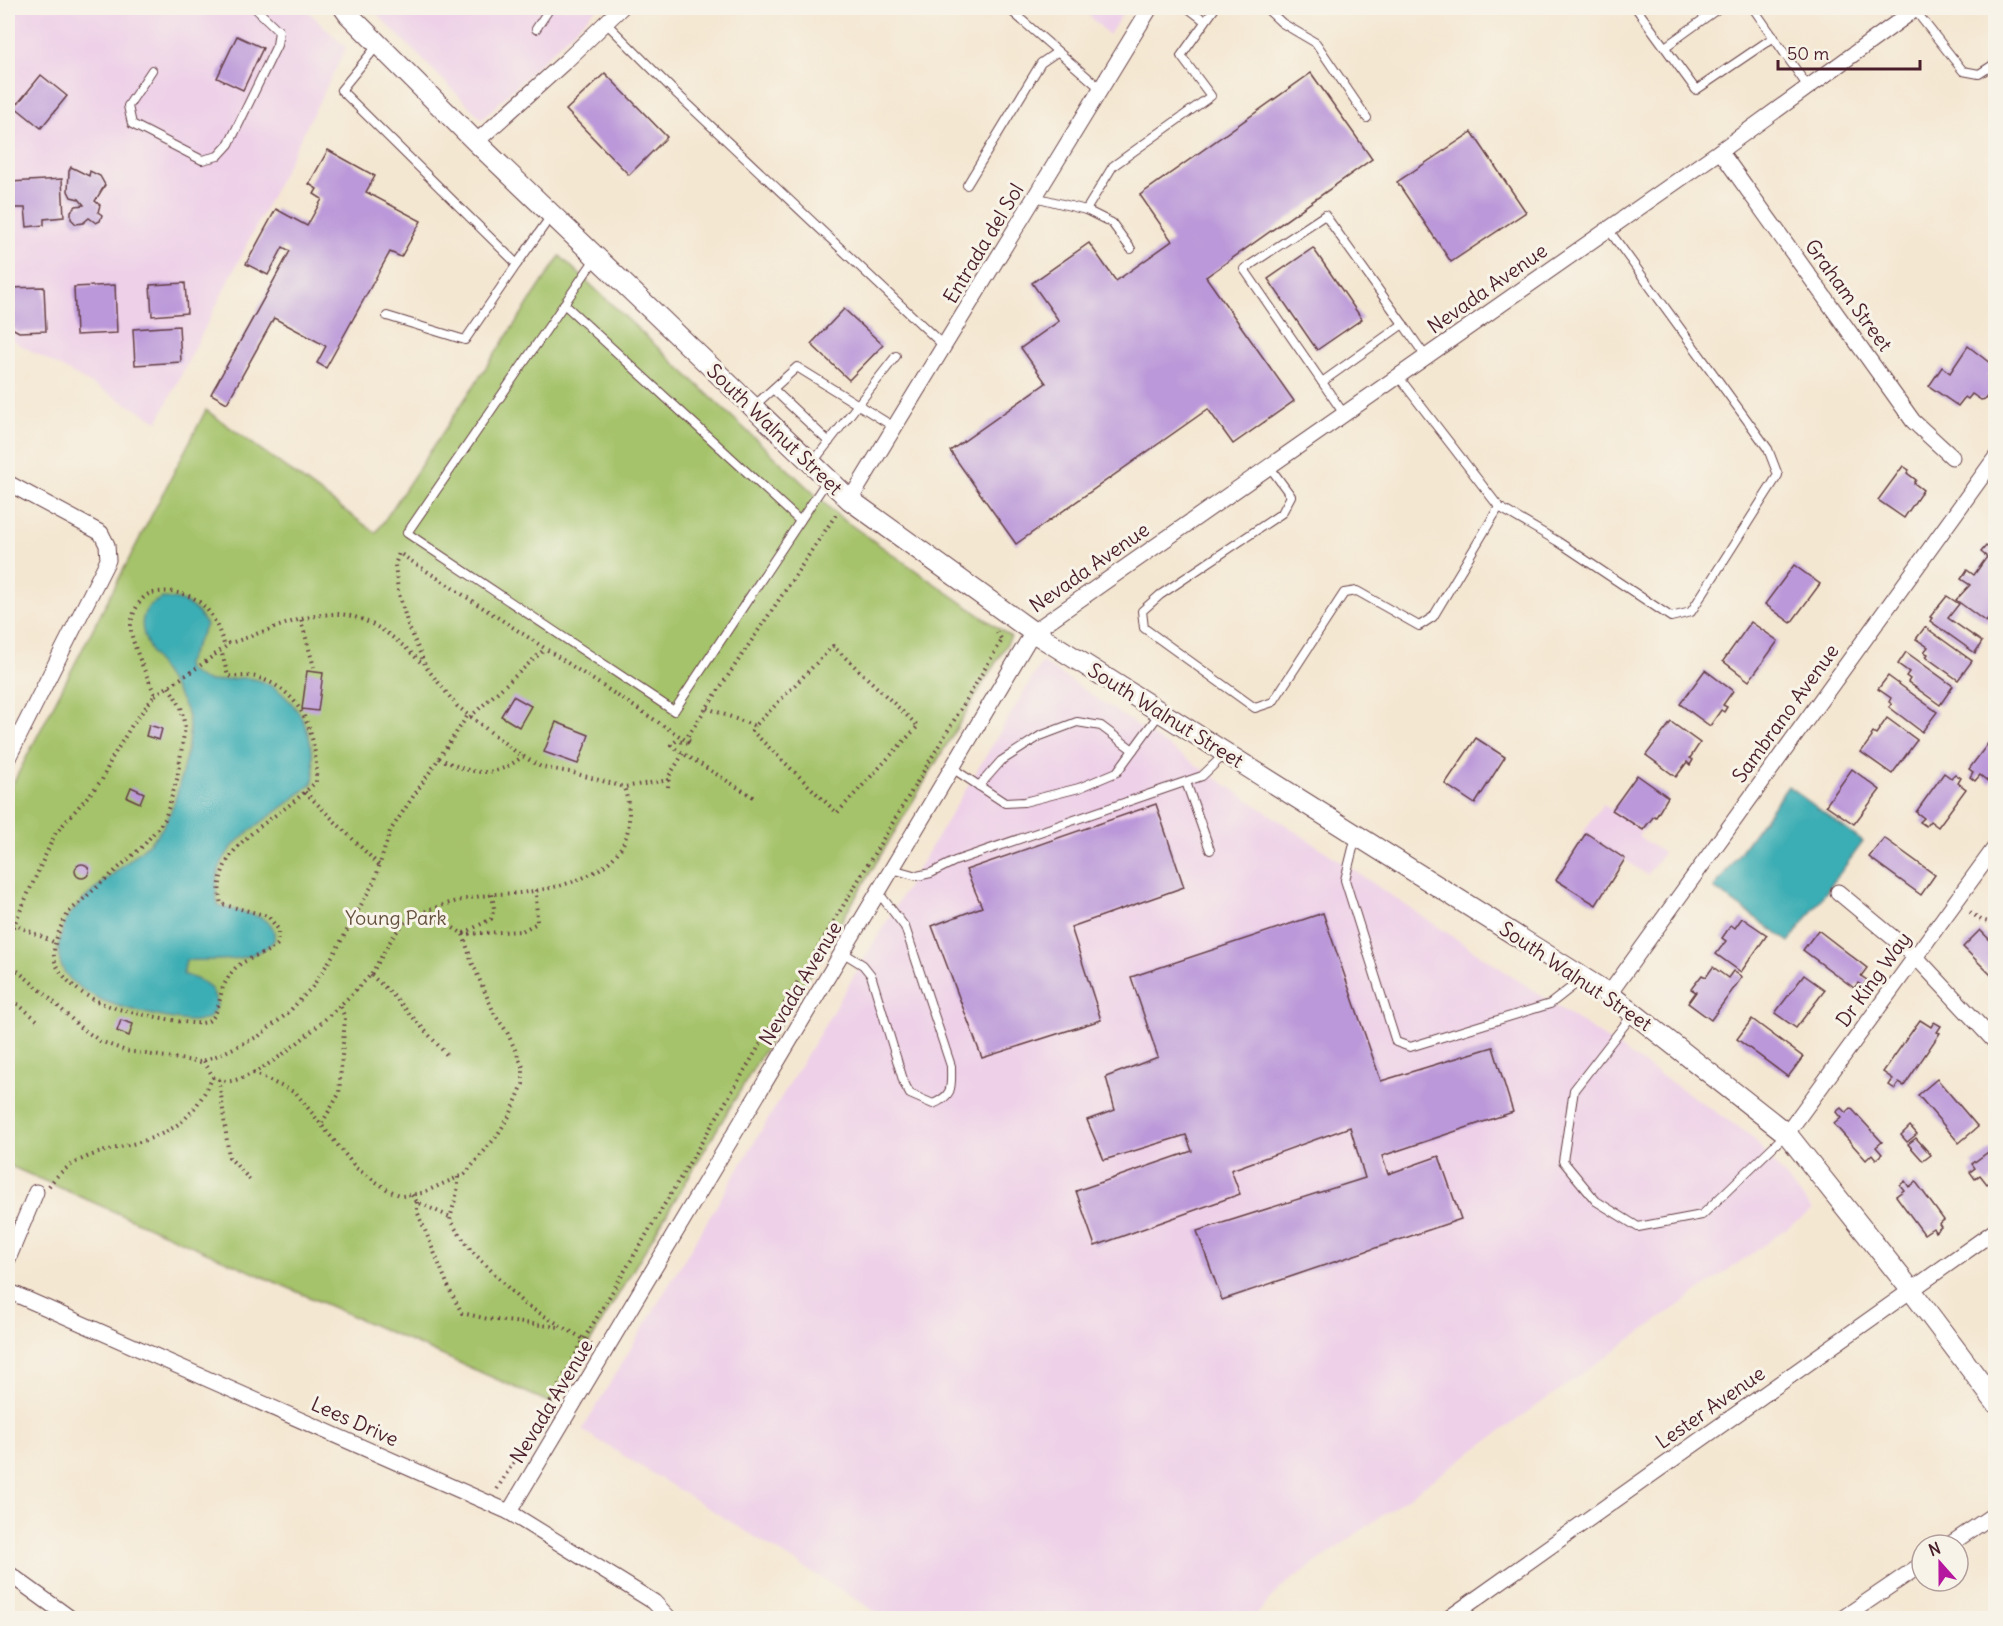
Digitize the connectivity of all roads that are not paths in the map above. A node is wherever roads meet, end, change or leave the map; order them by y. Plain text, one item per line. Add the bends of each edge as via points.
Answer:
1 (255, 8) edge
2 (344, 8) edge
3 (550, 8) edge
4 (621, 8) edge
5 (1008, 8) edge
6 (1150, 8) edge
7 (1188, 8) edge
8 (1215, 8) edge
9 (1266, 8) edge
10 (1636, 8) edge
11 (1719, 8) edge
12 (1753, 8) edge
13 (1909, 10) edge
14 (1205, 21) junction
15 (605, 22) junction
16 (536, 29) dead end
17 (1774, 37) junction
18 (378, 45) junction
19 (1665, 48) junction
20 (1057, 52) junction
21 (1995, 63) edge
22 (152, 70) dead end
23 (1808, 87) junction
24 (1101, 89) junction
25 (1367, 118) dead end
26 (476, 142) junction
27 (1720, 150) junction
28 (967, 185) dead end
29 (1035, 197) junction
30 (1086, 210) junction
31 (552, 215) junction
32 (1608, 229) junction
33 (1131, 249) dead end
34 (596, 257) junction
35 (517, 264) junction
36 (564, 304) junction
37 (387, 316) dead end
38 (1402, 324) junction
39 (944, 346) junction
40 (896, 356) dead end
41 (1426, 357) junction
42 (1398, 376) junction
43 (1322, 382) junction
44 (773, 388) junction
45 (858, 405) junction
46 (753, 407) junction
47 (1344, 414) junction
48 (894, 428) junction
49 (829, 442) junction
50 (1952, 457) dead end
51 (1995, 457) edge
52 (812, 463) junction
53 (1269, 466) junction
54 (828, 479) junction
55 (8, 483) edge
56 (849, 499) junction
57 (1499, 507) junction
58 (801, 521) junction
59 (1033, 632) junction
60 (1161, 712) junction
61 (12, 738) edge
62 (1133, 750) junction
63 (1226, 753) junction
64 (8, 758) edge
65 (952, 768) junction
66 (1186, 782) junction
67 (979, 786) junction
68 (1357, 834) junction
69 (1995, 846) edge
70 (1210, 850) dead end
71 (892, 869) junction
72 (878, 892) junction
73 (1838, 892) dead end
74 (842, 952) junction
75 (1915, 956) junction
76 (1584, 977) junction
77 (1610, 994) junction
78 (1634, 1013) junction
79 (1995, 1044) edge
80 (1786, 1135) junction
81 (36, 1192) road end
82 (1995, 1230) edge
83 (8, 1259) edge
84 (1911, 1290) junction
85 (8, 1291) edge
86 (1995, 1403) edge
87 (509, 1512) junction
88 (1995, 1513) edge
89 (1966, 1533) edge
90 (1910, 1572) edge
91 (8, 1573) edge
92 (68, 1618) edge
93 (669, 1618) edge
94 (1449, 1618) edge
95 (1843, 1618) edge

1 - 22 lane via 279,31 277,45 229,144 218,156 202,160 132,124 128,106
2 - 18 street, South Walnut Street
3 - 16 lane
4 - 15 street
5 - 20 lane
6 - 24 street, Entrada del Sol
7 - 14 lane
8 - 14 lane
9 - 25 lane via 1282,23 1316,43
10 - 19 lane
11 - 19 lane
12 - 17 lane
13 - 21 lane via 1964,71 1979,74
13 - 23 street, Nevada Avenue
14 - 30 lane via 1181,56 1212,96 1113,166
15 - 26 street
15 - 39 lane
17 - 19 lane via 1696,90
17 - 23 lane
18 - 26 street, South Walnut Street
18 - 35 lane via 341,90
20 - 24 lane
20 - 28 lane via 1041,63
23 - 27 street, Nevada Avenue
24 - 29 street, Entrada del Sol
26 - 31 street, South Walnut Street
27 - 32 street, Nevada Avenue
27 - 50 street, Graham Street via 1913,421
29 - 30 lane
29 - 39 street, Entrada del Sol
30 - 33 lane via 1112,223
31 - 34 street, South Walnut Street
31 - 35 lane
32 - 41 street, Nevada Avenue
32 - 57 lane via 1768,449 1778,475 1691,612 1671,617
34 - 36 lane
34 - 46 street, South Walnut Street
35 - 37 lane via 465,340
36 - 58 lane
36 - 58 lane via 406,533 674,711
38 - 41 lane
38 - 43 lane
38 - 43 lane via 1325,215 1244,269
39 - 48 street, Entrada del Sol
40 - 45 lane
41 - 42 street, Nevada Avenue
42 - 47 street, Nevada Avenue
42 - 57 lane
43 - 47 lane
44 - 45 lane via 796,367
44 - 46 lane
44 - 49 lane
45 - 48 lane
45 - 49 lane
46 - 52 street, South Walnut Street
47 - 53 street, Nevada Avenue
48 - 56 street, Entrada del Sol
49 - 52 lane
51 - 77 street, Sambrano Avenue
52 - 54 street, South Walnut Street
53 - 57 lane via 1291,496 1282,513 1142,611 1144,628 1255,708 1273,702 1344,593 1357,591 1419,626 1433,617
53 - 59 street, Nevada Avenue
54 - 56 street, South Walnut Street
54 - 58 lane
55 - 61 street via 100,533 107,545 108,560
56 - 59 street, South Walnut Street
59 - 60 street, South Walnut Street
59 - 65 street, Nevada Avenue
60 - 62 lane
60 - 63 street, South Walnut Street
61 - 64 street
62 - 67 lane via 1117,772 1078,788 1024,802 1005,803
62 - 67 lane via 1101,726 1077,722 1040,736 1001,761
63 - 66 lane via 1202,776
63 - 68 street, South Walnut Street
65 - 67 lane
65 - 71 street, Nevada Avenue
66 - 70 lane
66 - 71 lane via 955,861 931,873 917,876
68 - 76 street, South Walnut Street
68 - 76 lane via 1345,880 1396,1042 1410,1047 1550,1004
69 - 75 street, Dr King Way
71 - 72 street, Nevada Avenue
72 - 74 street, Nevada Avenue
72 - 74 lane via 905,927 951,1066 951,1089 946,1098 933,1104 910,1094 871,975 863,964
73 - 75 street
74 - 87 street, Nevada Avenue
75 - 79 street
75 - 80 street, Dr King Way
76 - 77 street, South Walnut Street
77 - 78 street, South Walnut Street
78 - 80 street, South Walnut Street
78 - 80 lane via 1574,1090 1563,1161 1596,1202 1638,1227 1702,1215
80 - 84 street, South Walnut Street
81 - 83 street
82 - 84 street, Lester Avenue
84 - 86 street, South Walnut Street
84 - 94 street, Lester Avenue
85 - 87 street, Lees Drive
87 - 93 street, Lees Drive via 654,1602
88 - 89 street
90 - 95 street
91 - 92 street

